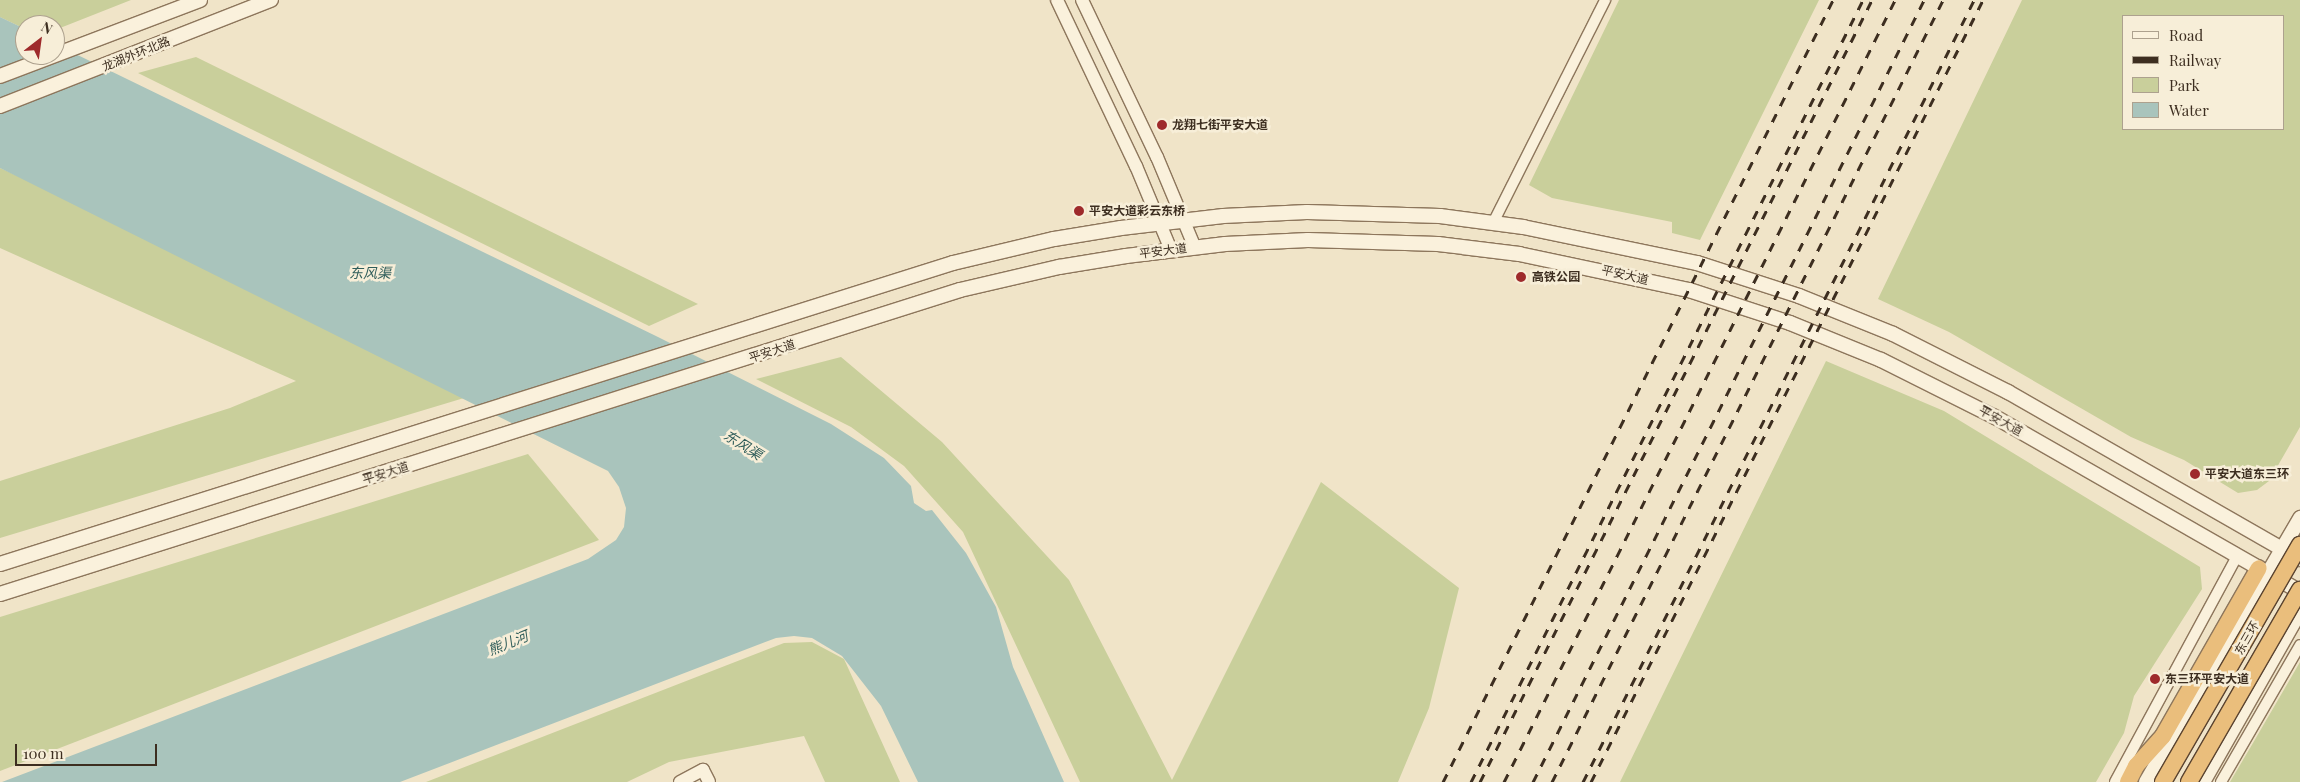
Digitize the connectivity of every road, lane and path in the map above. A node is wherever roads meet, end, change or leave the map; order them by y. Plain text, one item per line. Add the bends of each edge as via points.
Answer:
1 (200, 0) edge
2 (271, 0) edge
3 (1057, 0) edge
4 (1082, 0) edge
5 (1605, 0) edge
6 (0, 76) edge
7 (0, 106) edge
8 (1183, 220) junction
9 (1160, 223) junction
10 (1493, 223) junction
11 (1194, 248) junction
12 (1171, 250) junction
13 (2300, 518) edge
14 (2300, 545) edge
15 (2282, 549) junction
16 (2237, 556) junction
17 (2300, 559) edge
18 (0, 564) edge
19 (2264, 571) junction
20 (2300, 591) edge
21 (0, 594) edge
22 (2300, 611) edge
23 (2300, 645) edge
24 (684, 781) edge
25 (709, 782) edge
26 (2115, 782) edge
27 (2128, 782) edge
28 (2146, 782) edge
29 (2163, 782) edge
30 (2189, 782) edge
31 (2203, 782) edge
32 (2221, 782) edge

1 - 6 main road
2 - 7 main road, 龙湖外环北路
3 - 9 street
4 - 8 street
5 - 10 street
8 - 9 main road
8 - 10 main road via 1276,213 1371,213
8 - 11 street
9 - 12 street
9 - 18 main road via 996,252
10 - 15 main road via 1605,242 1697,264 1838,311 1893,334 2008,392
11 - 12 main road, 平安大道
11 - 16 main road, 平安大道 via 1308,240 1438,244 1536,258 1689,290 1827,337 1935,385
12 - 21 main road, 平安大道 via 1059,266 903,307
13 - 15 main road
14 - 29 highway, 东三环, bridge
15 - 17 main road
15 - 19 main road
16 - 19 main road, 平安大道
16 - 26 street
19 - 20 main road, 平安大道
19 - 27 highway via 2163,736 2136,766
19 - 28 main road
20 - 30 highway, 东三环, bridge
22 - 31 main road
23 - 32 street
24 - 25 street via 703,770

